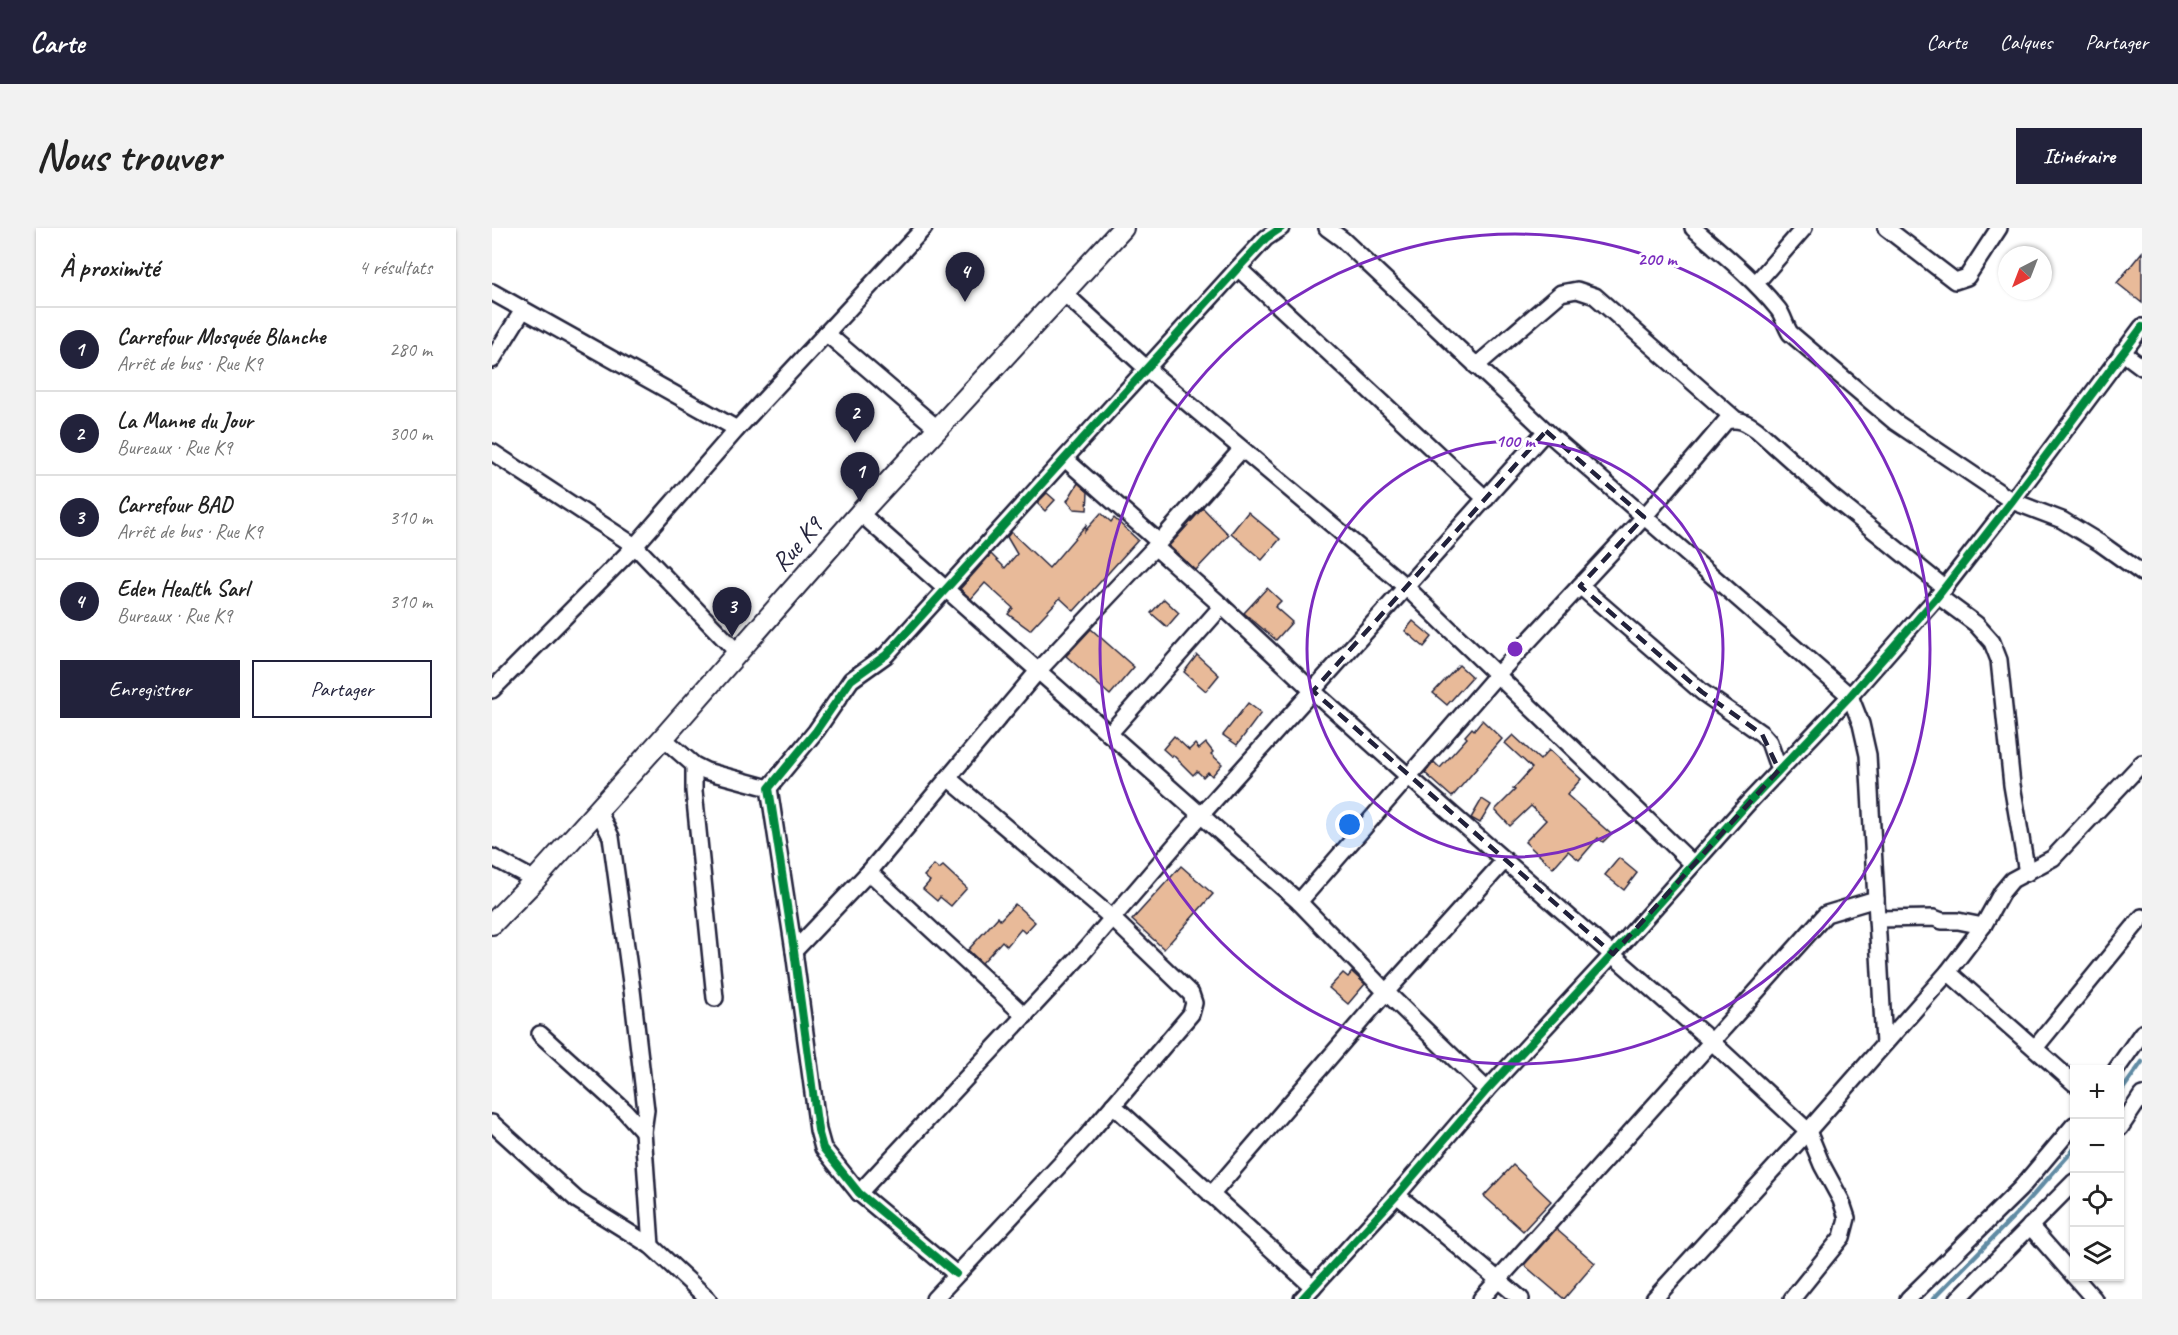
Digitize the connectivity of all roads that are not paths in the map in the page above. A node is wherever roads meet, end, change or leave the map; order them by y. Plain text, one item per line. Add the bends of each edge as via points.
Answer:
1 (924, 228) edge
2 (1124, 228) edge
3 (1281, 228) edge
4 (1326, 228) edge
5 (1693, 228) edge
6 (1804, 228) edge
7 (1886, 228) edge
8 (1999, 228) edge
9 (1238, 268) junction
10 (1756, 283) junction
11 (492, 292) edge
12 (1064, 293) junction
13 (523, 310) junction
14 (2142, 327) edge
15 (826, 333) junction
16 (2122, 352) junction
17 (492, 360) edge
18 (1476, 366) junction
19 (2142, 367) edge
20 (1146, 368) junction
21 (1735, 419) junction
22 (737, 429) junction
23 (938, 429) junction
24 (1546, 431) junction
25 (1242, 449) junction
26 (492, 452) edge
27 (1065, 459) junction
28 (1486, 499) junction
29 (2012, 501) junction
30 (860, 513) junction
31 (1644, 517) junction
32 (1157, 545) junction
33 (635, 546) junction
34 (2142, 573) edge
35 (1580, 586) junction
36 (1406, 587) junction
37 (945, 589) junction
38 (1941, 592) junction
39 (1222, 606) junction
40 (738, 653) junction
41 (1038, 671) junction
42 (1496, 676) junction
43 (492, 690) edge
44 (1313, 691) junction
45 (1850, 696) junction
46 (1109, 734) junction
47 (663, 738) junction
48 (2142, 763) edge
49 (694, 765) junction
50 (1779, 770) junction
51 (1408, 776) junction
52 (948, 778) junction
53 (769, 788) junction
54 (598, 810) junction
55 (1201, 815) junction
56 (492, 857) edge
57 (1505, 860) junction
58 (1693, 864) junction
59 (869, 872) junction
60 (2027, 873) junction
61 (535, 880) junction
62 (1876, 899) junction
63 (1299, 902) junction
64 (2142, 917) edge
65 (1112, 918) junction
66 (1877, 919) junction
67 (492, 924) edge
68 (1983, 926) junction
69 (795, 951) junction
70 (1613, 954) junction
71 (1947, 972) junction
72 (1386, 992) junction
73 (715, 998) dead end
74 (1025, 1016) junction
75 (2142, 1032) edge
76 (540, 1034) dead end
77 (1711, 1041) junction
78 (1884, 1044) junction
79 (2035, 1047) junction
80 (2119, 1065) edge
81 (2070, 1079) edge
82 (1487, 1090) junction
83 (2142, 1095) edge
84 (1113, 1105) junction
85 (2124, 1122) edge
86 (492, 1123) edge
87 (2070, 1130) edge
88 (643, 1131) junction
89 (1808, 1131) junction
90 (2070, 1186) edge
91 (859, 1193) junction
92 (1211, 1194) junction
93 (1397, 1195) junction
94 (2030, 1226) junction
95 (651, 1246) junction
96 (956, 1274) junction
97 (1499, 1278) junction
98 (1313, 1287) junction
99 (708, 1299) edge
100 (934, 1299) edge
101 (1302, 1299) edge
102 (1481, 1299) edge
103 (1521, 1299) edge
104 (1654, 1299) edge
105 (1792, 1299) edge
106 (1908, 1299) edge
107 (1958, 1299) edge
108 (2094, 1299) edge

1 - 15 street
2 - 12 street, Rue K9
3 - 9 street
4 - 18 street
5 - 10 street
6 - 10 street
7 - 8 street via 1955,281 1967,277
9 - 20 street
9 - 28 street
10 - 29 street via 1780,311 1790,333 1895,422
11 - 13 street
12 - 20 street
12 - 23 street, Rue K9
13 - 17 street
13 - 22 street
14 - 16 street
15 - 22 street
15 - 23 street
16 - 19 street
16 - 29 street
18 - 21 street via 1561,293 1577,290 1595,296
18 - 24 street
20 - 25 street
20 - 27 street
21 - 31 street via 1726,421
21 - 38 street via 1757,430
22 - 33 street
23 - 30 street, Rue K9
24 - 28 street
24 - 31 street
25 - 32 street
25 - 36 street
26 - 33 street
27 - 32 street
27 - 37 street
28 - 36 street
29 - 34 street via 2062,520
29 - 38 street
30 - 37 street
30 - 40 street, Rue K9
31 - 35 street
31 - 45 street
32 - 39 street
32 - 41 street
33 - 40 street
33 - 43 street
35 - 42 street
35 - 50 street via 1702,692 1762,734
36 - 42 street
36 - 44 street
37 - 41 street
37 - 53 street via 886,655 851,680
38 - 45 street
38 - 60 street via 1992,642 1999,660 2012,785
39 - 44 street
39 - 46 street
40 - 47 street, Rue K9
41 - 46 street
41 - 52 street
42 - 51 street
42 - 58 street
44 - 51 street
44 - 55 street
45 - 50 street
45 - 62 street via 1862,724 1868,754
46 - 55 street
47 - 49 street
47 - 54 street, Rue K9
48 - 60 street via 2053,858
49 - 53 street
49 - 73 street
50 - 58 street
51 - 57 street
51 - 63 street
52 - 59 street
52 - 65 street
53 - 69 street
54 - 61 street, Rue K9
54 - 88 street via 613,848 646,1110
55 - 63 street
55 - 65 street
56 - 61 street
57 - 70 street
57 - 72 street
58 - 70 street
59 - 69 street
59 - 74 street
60 - 68 street via 2012,880 2002,891
61 - 67 street, Rue K9
62 - 66 street
62 - 77 street via 1826,914
63 - 72 street
64 - 79 street
65 - 74 street
65 - 84 street via 1191,994 1194,1003 1191,1014
66 - 68 street via 1934,918
66 - 78 street
68 - 71 street
69 - 91 street via 818,1131 823,1149
70 - 77 street
70 - 82 street
71 - 78 street
71 - 79 street
72 - 82 street
72 - 92 street
74 - 91 street
75 - 80 street
76 - 88 street
77 - 89 street
77 - 97 street
78 - 89 street
79 - 81 street
82 - 93 street
83 - 85 street
84 - 92 street
84 - 96 street
86 - 95 street via 577,1200
87 - 106 street via 2020,1189
88 - 95 street
89 - 104 street
89 - 105 street via 1847,1218 1842,1237
90 - 94 street
91 - 96 street
92 - 98 street
93 - 97 street
93 - 98 street
94 - 107 street
94 - 108 street
95 - 99 street
96 - 100 street
97 - 102 street
97 - 103 street
98 - 101 street

